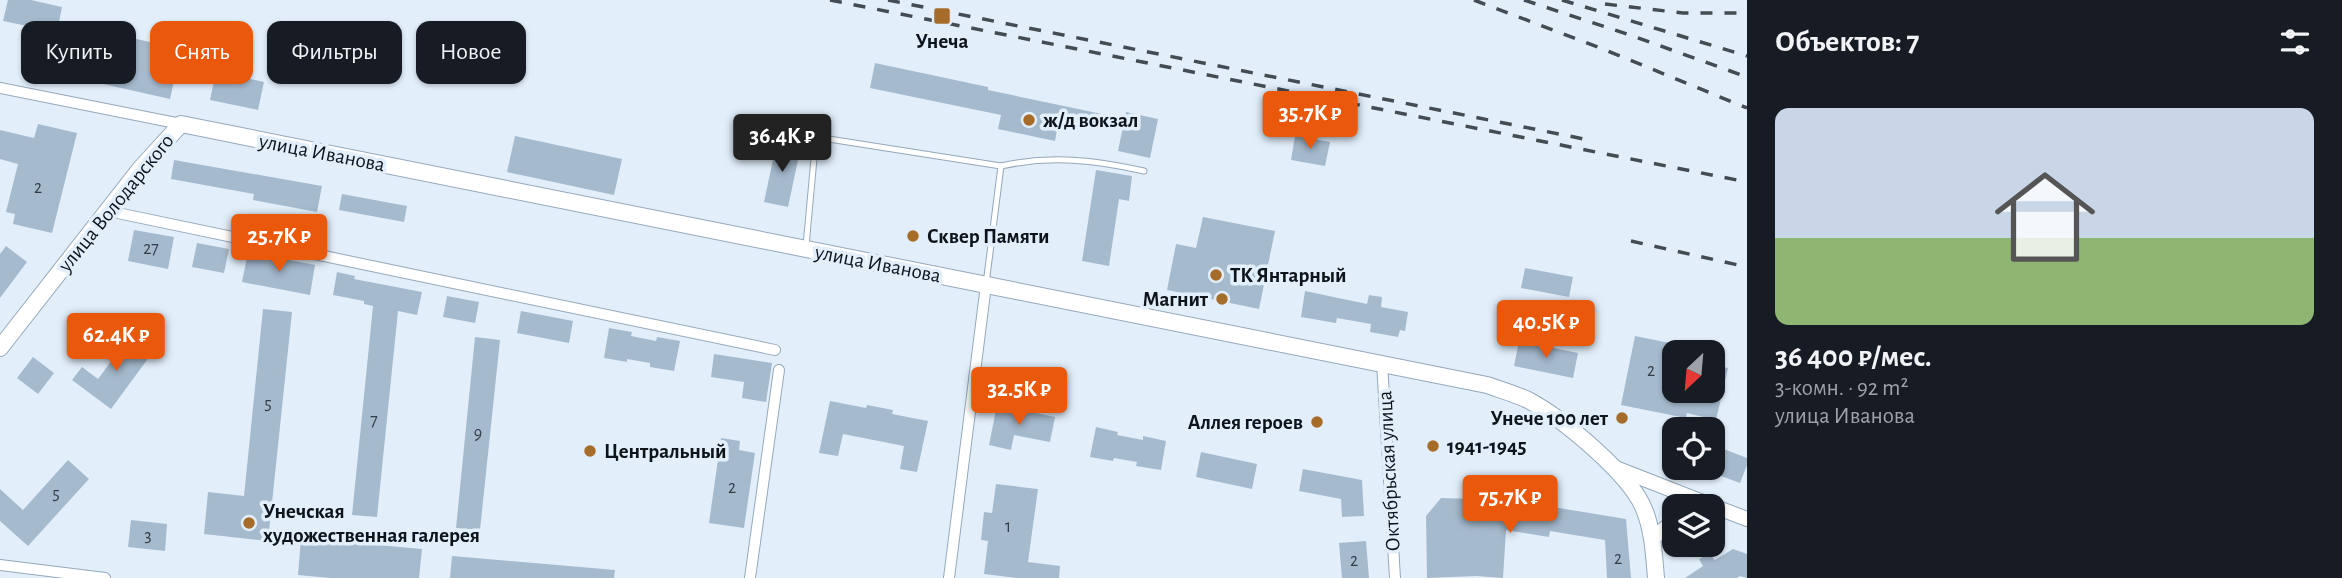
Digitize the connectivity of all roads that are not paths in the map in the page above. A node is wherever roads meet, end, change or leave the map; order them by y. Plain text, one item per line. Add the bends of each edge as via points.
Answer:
1 (0, 88) edge
2 (181, 124) junction
3 (1001, 166) junction
4 (1144, 171) dead end
5 (108, 211) junction
6 (805, 250) junction
7 (986, 285) junction
8 (0, 348) edge
9 (775, 351) dead end
10 (1382, 363) junction
11 (779, 370) dead end
12 (1613, 467) junction
13 (1681, 494) edge
14 (1725, 511) edge
15 (1747, 519) edge
16 (1662, 531) edge
17 (1653, 539) junction
18 (0, 565) edge
19 (104, 578) edge
20 (750, 578) edge
21 (949, 578) edge
22 (1395, 578) edge
23 (1656, 578) edge

1 - 2 street, улица Иванова
2 - 5 main road, улица Володарского
2 - 6 main road, улица Иванова
3 - 4 lane via 1031,159 1101,161
3 - 6 lane via 816,137
3 - 7 lane
5 - 8 main road, улица Володарского
5 - 9 street
6 - 7 main road, улица Иванова
7 - 10 main road, улица Иванова
7 - 21 street
10 - 12 main road, улица Иванова via 1488,384 1528,401 1564,424
10 - 22 street, Октябрьская улица
11 - 20 street
12 - 13 street
12 - 17 main road, улица Иванова via 1644,508
14 - 15 street
16 - 17 street
17 - 23 main road, улица Иванова
18 - 19 street

